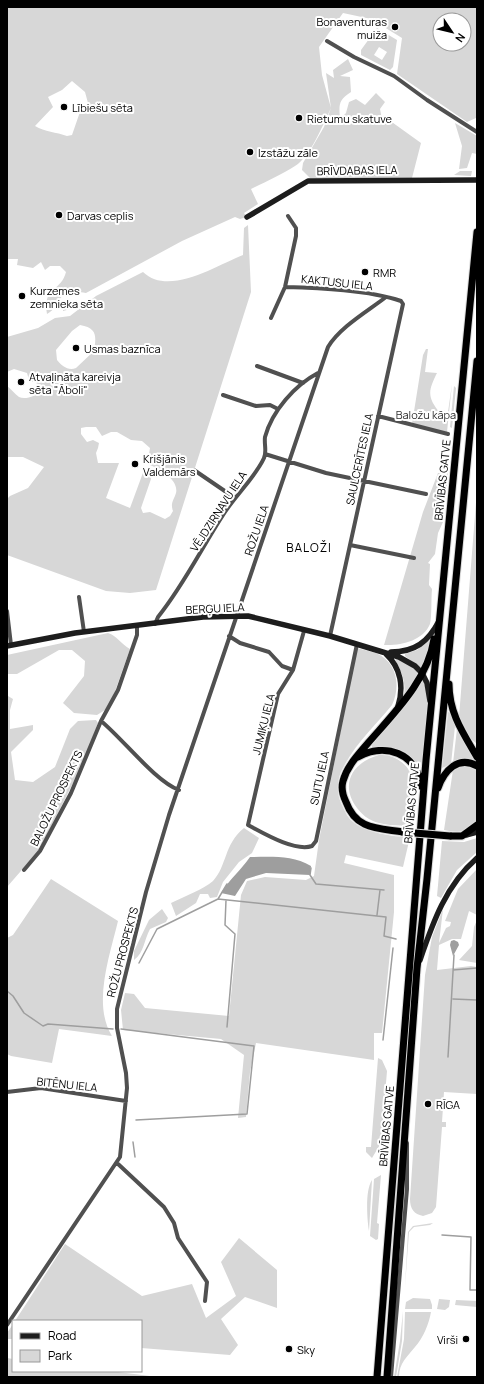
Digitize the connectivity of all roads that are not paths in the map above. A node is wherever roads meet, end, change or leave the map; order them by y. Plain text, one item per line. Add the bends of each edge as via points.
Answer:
1 (327, 41) dead end
2 (477, 132) edge
3 (477, 180) edge
4 (288, 216) dead end
5 (247, 217) dead end
6 (477, 232) edge
7 (285, 287) junction
8 (386, 297) junction
9 (271, 318) dead end
10 (477, 361) edge
11 (257, 366) dead end
12 (318, 373) junction
13 (303, 383) junction
14 (223, 395) dead end
15 (278, 409) junction
16 (378, 416) junction
17 (448, 434) dead end
18 (265, 454) junction
19 (289, 462) junction
20 (194, 470) dead end
21 (364, 482) junction
22 (426, 494) dead end
23 (235, 498) junction
24 (350, 545) junction
25 (414, 558) dead end
26 (79, 597) dead end
27 (7, 611) edge
28 (236, 615) junction
29 (440, 619) junction
30 (156, 624) junction
31 (137, 626) junction
32 (436, 627) junction
33 (304, 631) junction
34 (84, 632) junction
35 (229, 636) junction
36 (330, 636) junction
37 (357, 644) junction
38 (9, 646) edge
39 (448, 651) junction
40 (384, 652) junction
41 (293, 670) junction
42 (422, 673) junction
43 (398, 708) junction
44 (431, 712) junction
45 (101, 721) junction
46 (469, 743) junction
47 (477, 751) edge
48 (477, 757) edge
49 (355, 759) junction
50 (477, 766) edge
51 (178, 792) junction
52 (434, 797) junction
53 (420, 824) junction
54 (248, 825) joint
55 (477, 825) edge
56 (477, 832) edge
57 (462, 836) junction
58 (477, 858) edge
59 (24, 870) dead end
60 (417, 968) junction
61 (7, 1092) edge
62 (126, 1101) junction
63 (406, 1131) junction
64 (118, 1163) junction
65 (205, 1301) dead end
66 (7, 1325) edge
67 (376, 1377) edge
68 (387, 1377) edge
69 (392, 1377) edge

1 - 2 street via 394,76
3 - 5 main road, BRĪVDABAS IELA via 308,181
4 - 7 street via 296,228 296,236
6 - 29 highway, BRĪVĪBAS GATVE
7 - 8 street, KAKTUSU IELA
7 - 9 street
8 - 12 street, ROŽU IELA via 333,339
8 - 16 street, SAULCERĪTES IELA via 401,301 402,304
10 - 39 highway, BRĪVĪBAS GATVE
11 - 13 street
12 - 13 street
12 - 19 street, ROŽU IELA
13 - 15 street
14 - 15 street via 256,406 270,405
15 - 18 street via 265,439
16 - 17 street
16 - 21 street, SAULCERĪTES IELA
18 - 19 street
18 - 23 street, VĒJDZIRNAVU IELA
19 - 21 street
19 - 28 street, ROŽU IELA
20 - 23 street
21 - 22 street
21 - 24 street, SAULCERĪTES IELA
23 - 30 street, VĒJDZIRNAVU IELA
24 - 25 street
24 - 36 street, SAULCERĪTES IELA
26 - 34 street
27 - 38 street
28 - 30 main road, BERĢU IELA
28 - 33 main road, BERĢU IELA via 260,618
28 - 35 street, ROŽU IELA
29 - 32 main road
29 - 44 highway, BRĪVĪBAS GATVE
30 - 31 main road, BERĢU IELA
31 - 34 main road, BERĢU IELA
31 - 45 street via 118,690
32 - 40 main road via 429,638 415,649
32 - 42 highway via 433,646
33 - 36 main road, BERĢU IELA
33 - 41 street, JUMIĶU IELA
34 - 38 main road, BERĢU IELA
35 - 41 street via 240,643 269,652 282,666
35 - 51 street, ROŽU IELA
36 - 37 main road, BERĢU IELA
37 - 40 main road, BERĢU IELA
37 - 54 street, SUITU IELA via 316,841 312,846 301,848
39 - 46 highway via 451,664 449,696 452,710
39 - 52 highway, BRĪVĪBAS GATVE
40 - 42 main road, BERĢU IELA via 409,662
40 - 43 main road via 393,662 401,680
41 - 54 street, JUMIĶU IELA via 278,694
42 - 43 highway
42 - 44 main road via 427,683
43 - 49 highway
44 - 53 highway, BRĪVĪBAS GATVE
45 - 51 street
45 - 59 street, BALOŽU PROSPEKTS via 71,793 40,852
46 - 47 main road
46 - 48 highway
49 - 53 highway via 379,750 391,751 410,761 420,779
49 - 57 highway, bridge via 342,783 343,795 350,813 357,821 368,826 403,832
50 - 52 highway via 468,762 451,766 442,776
51 - 62 street, ROŽU PROSPEKTS via 152,871 117,1004 117,1028 126,1073
52 - 60 highway, BRĪVĪBAS GATVE
53 - 67 highway, BRĪVĪBAS GATVE
55 - 57 highway
56 - 57 main road
58 - 60 main road via 462,872 445,897
60 - 63 highway, BRĪVĪBAS GATVE
61 - 62 street, BITĒNU IELA via 41,1088
62 - 64 street, ROŽU PROSPEKTS
63 - 68 highway, BRĪVĪBAS GATVE
63 - 69 street via 407,1189
64 - 65 street via 164,1207 174,1223 178,1238 207,1282
64 - 66 street, ROŽU PROSPEKTS

